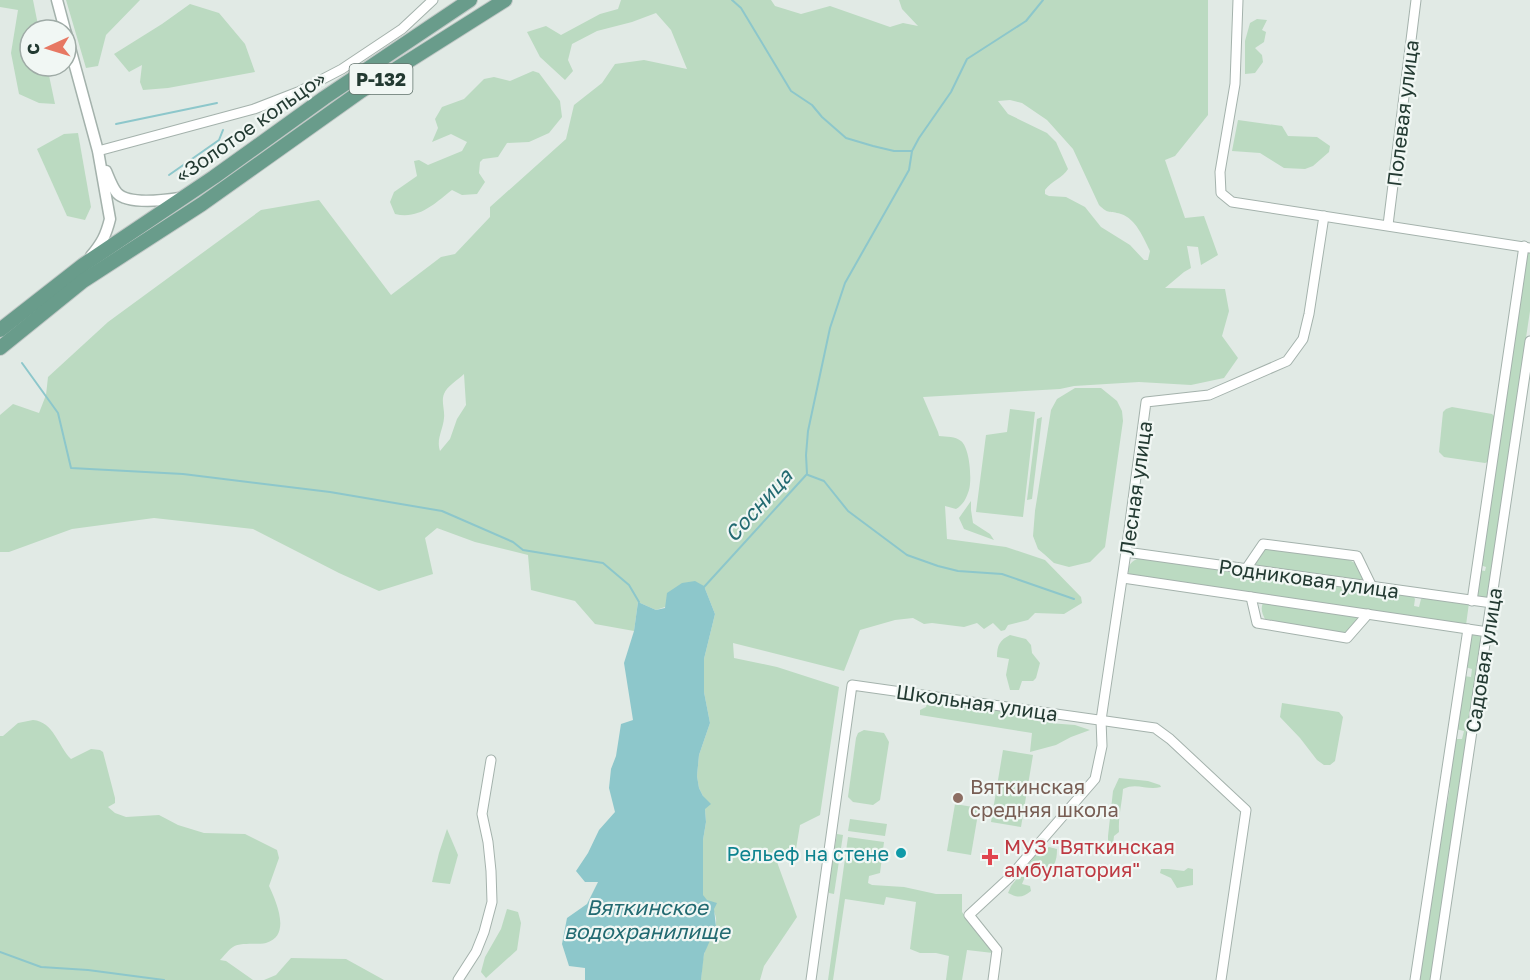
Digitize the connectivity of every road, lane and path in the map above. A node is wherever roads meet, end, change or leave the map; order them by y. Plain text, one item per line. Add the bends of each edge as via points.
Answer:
1 (57, 0) edge
2 (433, 0) edge
3 (470, 0) edge
4 (505, 0) edge
5 (1238, 0) edge
6 (1416, 0) edge
7 (62, 18) edge
8 (78, 76) edge
9 (98, 151) junction
10 (184, 197) junction
11 (1324, 216) junction
12 (1388, 225) junction
13 (1527, 247) edge
14 (83, 265) junction
15 (0, 330) edge
16 (1530, 340) edge
17 (0, 348) edge
18 (1126, 552) junction
19 (1246, 569) junction
20 (1122, 578) junction
21 (1372, 586) junction
22 (1251, 597) junction
23 (1472, 601) junction
24 (1492, 603) junction
25 (1368, 614) junction
26 (1468, 629) junction
27 (1488, 632) junction
28 (1101, 720) junction
29 (491, 760) dead end
30 (458, 980) edge
31 (811, 980) edge
32 (993, 980) edge
33 (1221, 980) edge
34 (1415, 980) edge
35 (1435, 980) edge

1 - 7 street
2 - 9 street via 402,29 298,93 254,109
3 - 10 main road, «Золотое кольцо» / Р-132
4 - 17 main road, «Золотое кольцо» / Р-132 via 361,91 202,204 83,281
5 - 11 street via 1235,84 1220,172 1221,193 1232,202
6 - 12 street, Полевая улица
8 - 9 street
9 - 10 street via 118,194 159,201
9 - 14 street via 110,219 102,244
10 - 14 main road, «Золотое кольцо» / Р-132
11 - 12 street
11 - 18 street, Лесная улица via 1310,314 1303,339 1287,361 1209,395 1146,402
12 - 13 street
13 - 23 street
14 - 15 main road, Р-132
16 - 24 street, Садовая улица
18 - 19 street, Родниковая улица
18 - 20 street, Лесная улица
19 - 21 street, Родниковая улица
19 - 21 street via 1263,544 1357,556
20 - 22 street, Родниковая улица
20 - 28 street, Лесная улица
21 - 23 street, Родниковая улица
22 - 25 street, Родниковая улица
22 - 25 street via 1257,623 1347,638
23 - 24 street, Родниковая улица
24 - 27 street, Садовая улица
25 - 26 street, Родниковая улица
26 - 27 street, Родниковая улица
26 - 34 street
27 - 35 street, Садовая улица
28 - 31 street, Школьная улица via 852,685
28 - 32 street, Лесная улица via 1102,746 1095,779 1009,878 969,915 998,950
28 - 33 street, Школьная улица via 1155,728 1246,810
29 - 30 street via 482,814 492,902 476,952

